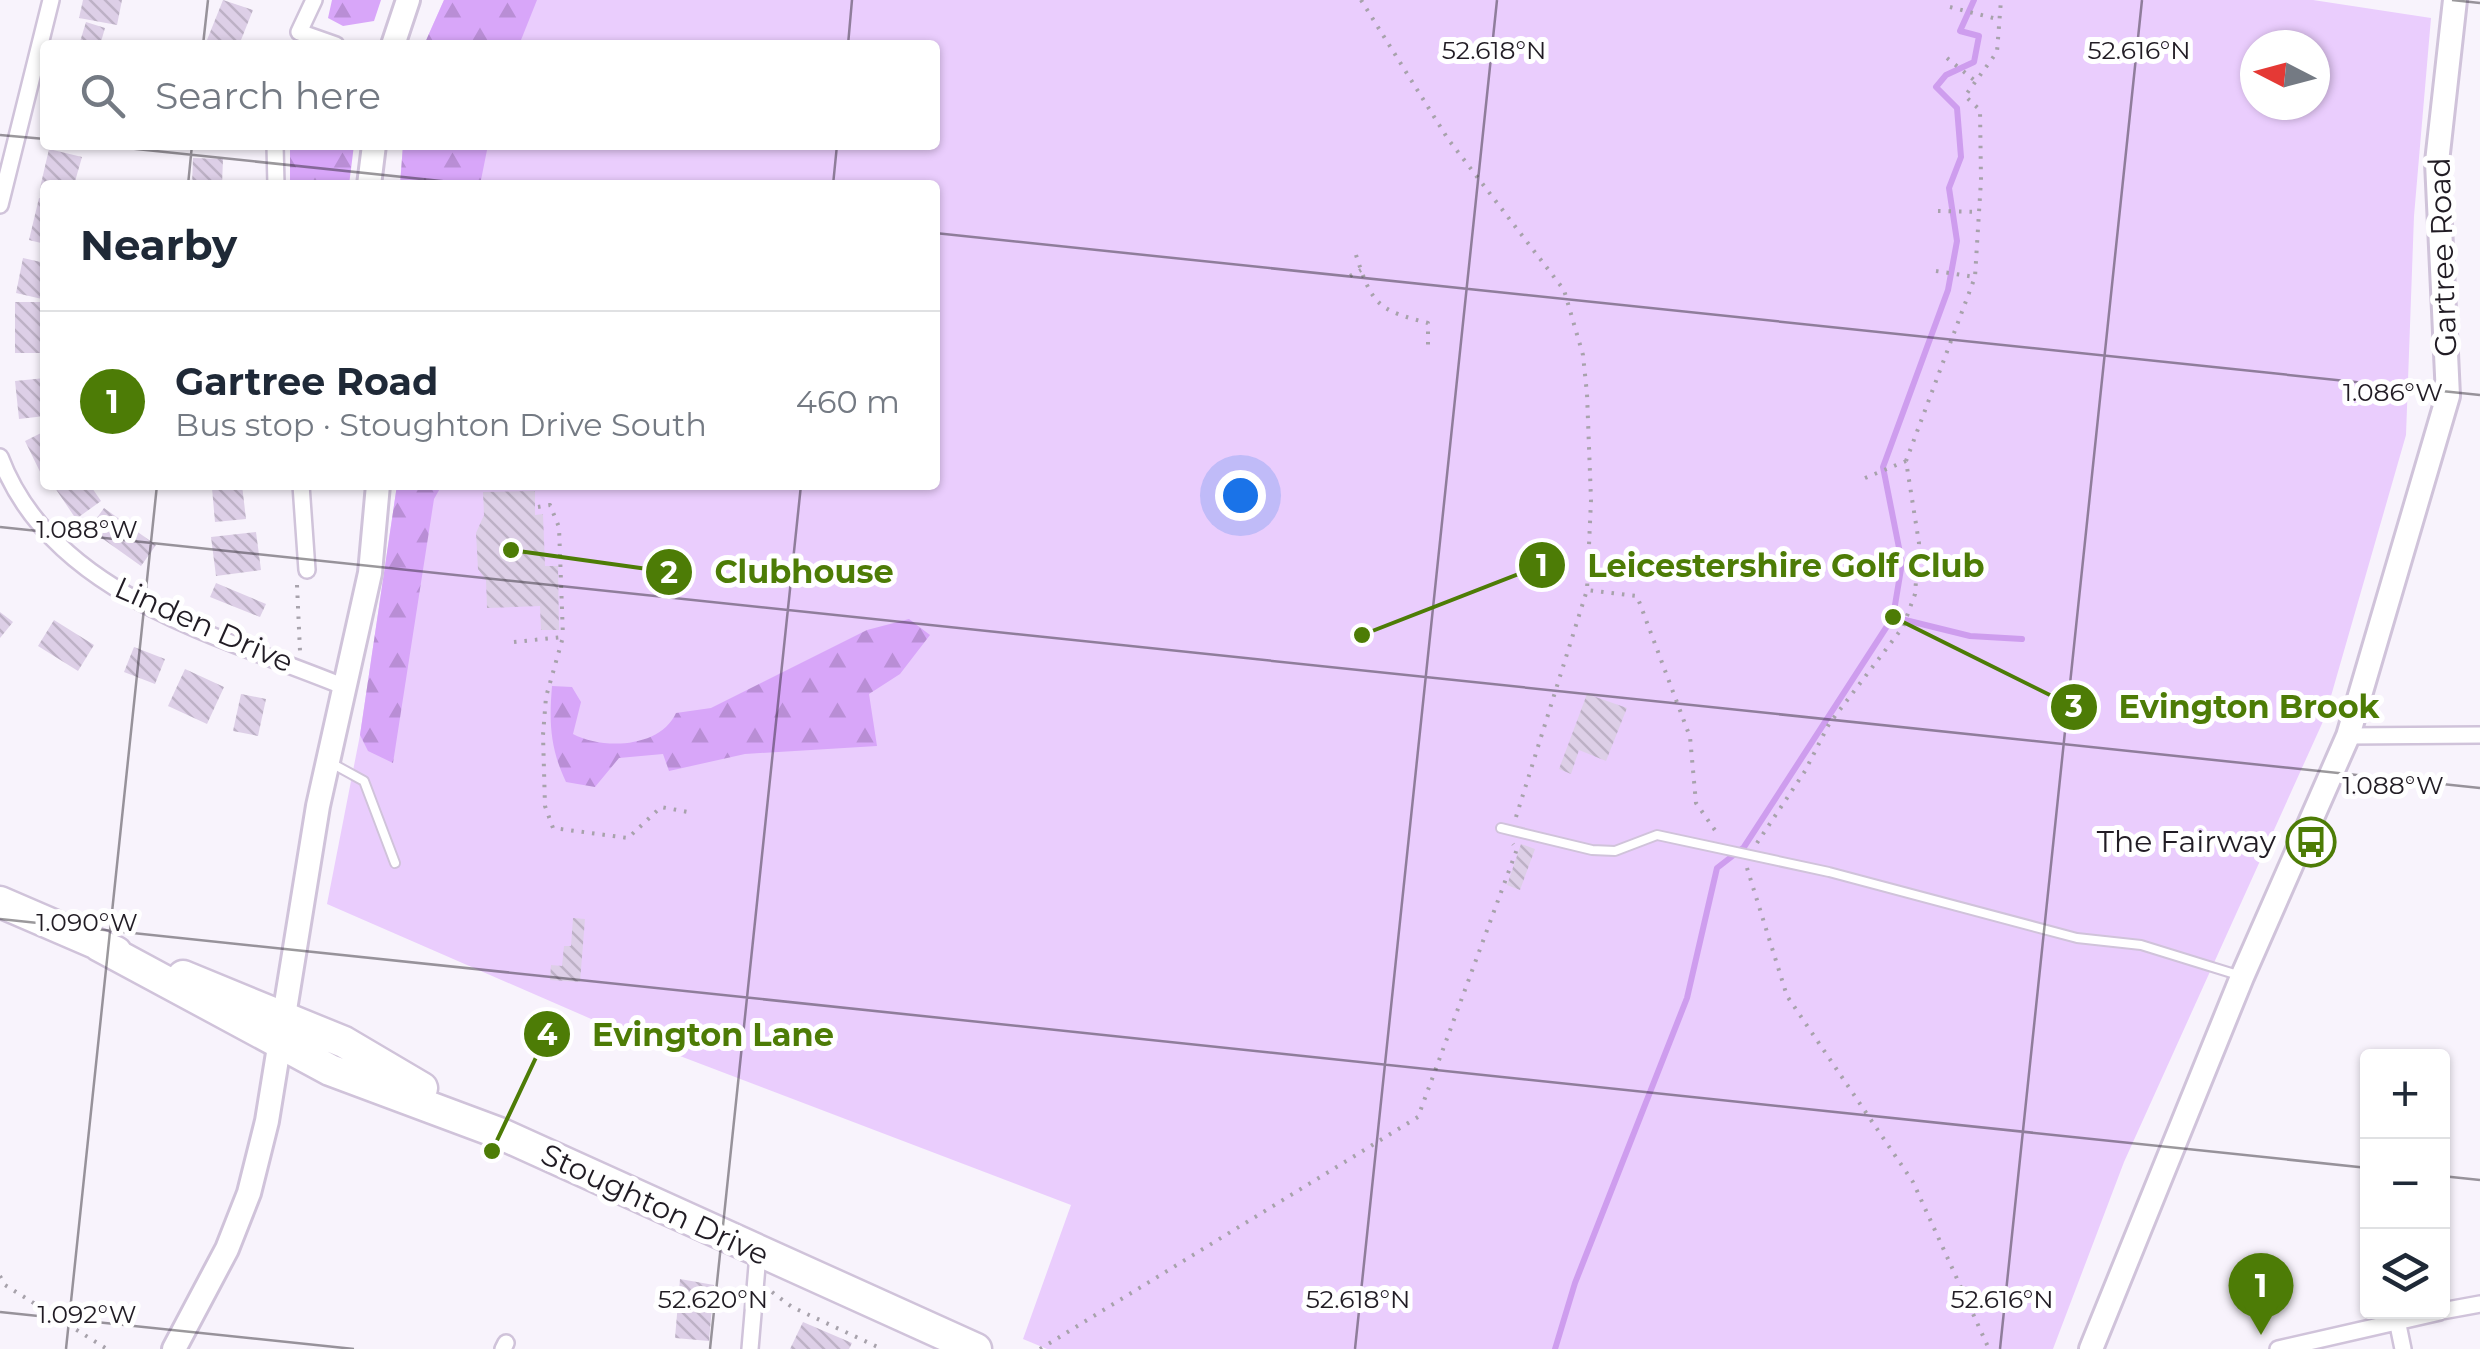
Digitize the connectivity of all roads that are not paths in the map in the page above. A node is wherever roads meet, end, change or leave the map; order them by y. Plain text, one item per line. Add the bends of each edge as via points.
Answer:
1 (51, 0) edge
2 (314, 0) edge
3 (408, 0) edge
4 (2455, 0) edge
5 (297, 39) edge
6 (41, 40) edge
7 (394, 40) edge
8 (40, 44) edge
9 (275, 150) edge
10 (373, 150) edge
11 (276, 180) edge
12 (370, 180) edge
13 (0, 205) edge
14 (0, 457) edge
15 (301, 490) edge
16 (378, 490) edge
17 (307, 570) road end
18 (344, 687) junction
19 (2480, 735) edge
20 (2348, 736) junction
21 (329, 762) junction
22 (1501, 828) road end
23 (395, 863) dead end
24 (0, 902) edge
25 (2242, 977) junction
26 (281, 1029) junction
27 (758, 1267) junction
28 (2480, 1304) edge
29 (2450, 1309) edge
30 (2402, 1319) edge
31 (2397, 1320) junction
32 (174, 1349) edge
33 (750, 1349) edge
34 (976, 1349) edge
35 (2091, 1349) edge
36 (2278, 1349) edge
37 (2403, 1349) edge

1 - 6 street
2 - 5 street
3 - 7 main road
4 - 20 main road, Gartree Road via 2437,162 2448,396
8 - 13 street
9 - 11 street
10 - 12 main road
14 - 18 street, Linden Drive via 49,534 112,588
15 - 17 street
16 - 18 main road via 370,573
18 - 21 main road
19 - 20 street
20 - 25 main road, Gartree Road
21 - 23 lane via 364,781
21 - 26 main road
22 - 25 lane via 1592,850 1615,851 1657,835 1829,872 2076,938 2141,945
24 - 26 highway, Stoughton Drive
25 - 35 main road, Gartree Road
26 - 27 highway, Stoughton Drive via 344,1042 499,1133
26 - 32 main road via 249,1193 228,1249
27 - 33 street
27 - 34 highway, Stoughton Drive
28 - 29 street
30 - 31 street
31 - 36 street
31 - 37 street

